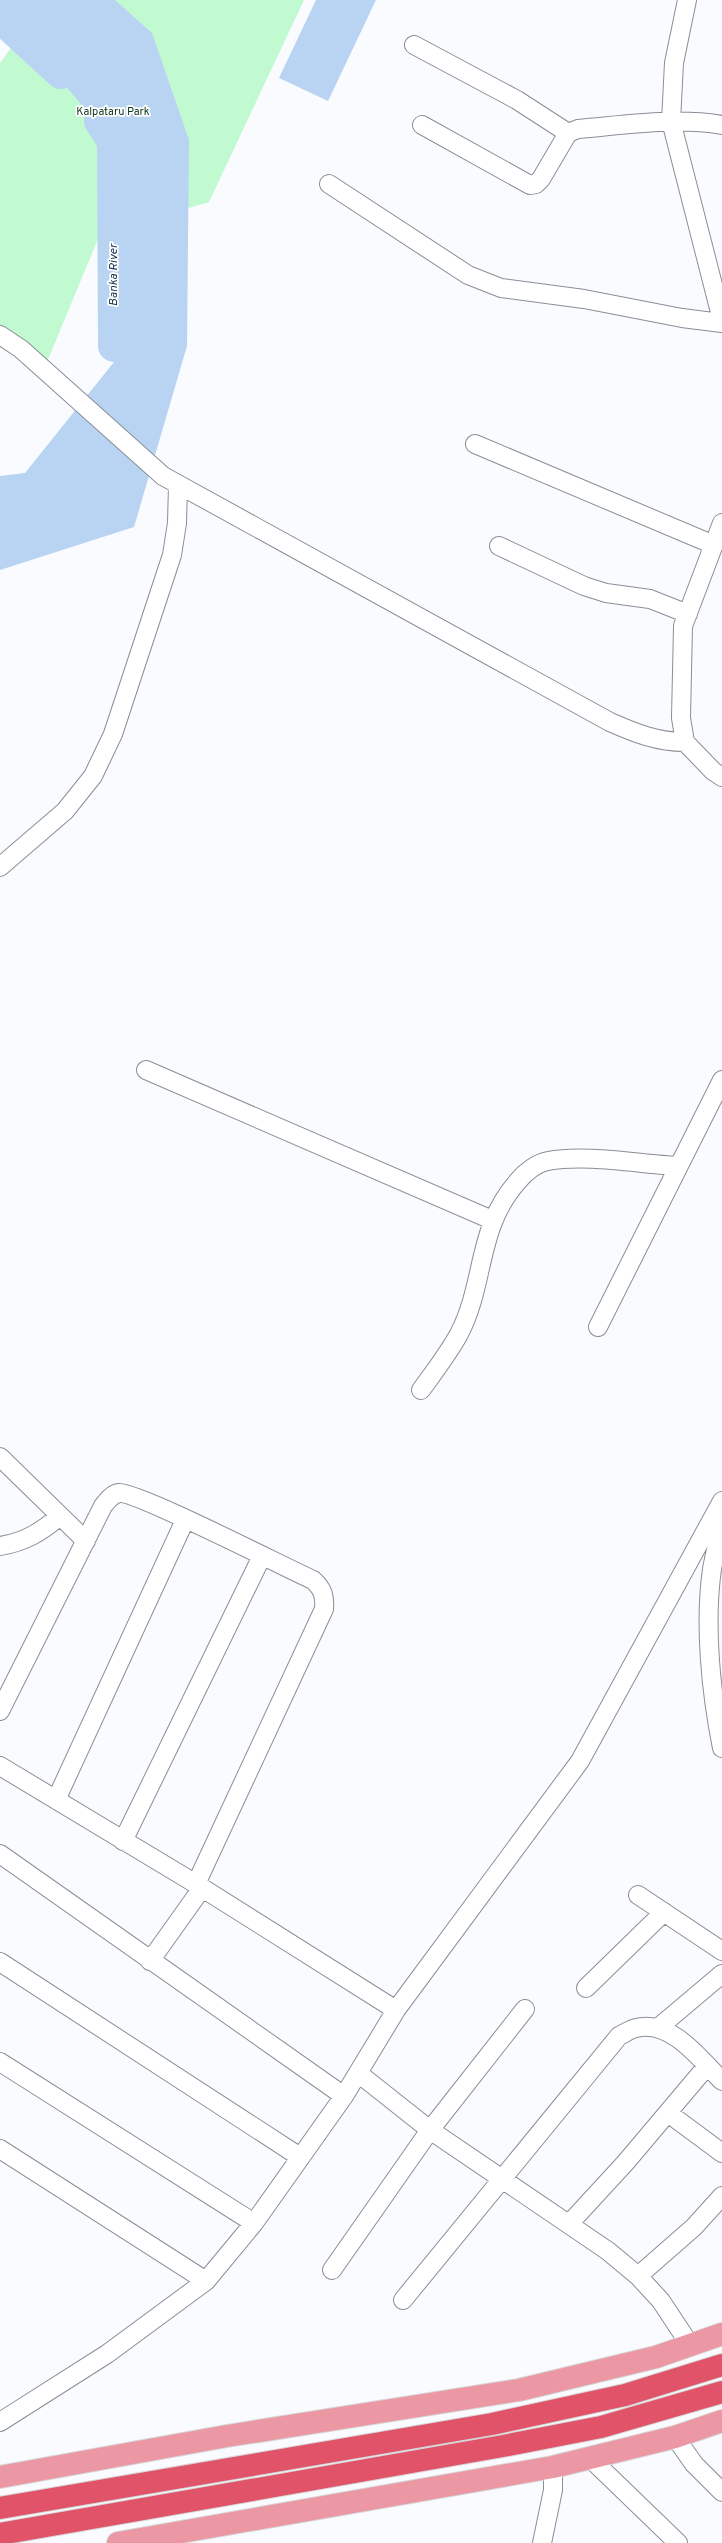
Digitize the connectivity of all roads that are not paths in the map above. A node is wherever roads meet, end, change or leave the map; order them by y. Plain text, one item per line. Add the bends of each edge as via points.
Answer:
1 (687, 0) edge
2 (414, 45) dead end
3 (671, 121) junction
4 (422, 125) dead end
5 (722, 125) edge
6 (568, 133) junction
7 (329, 184) dead end
8 (722, 320) edge
9 (722, 323) edge
10 (0, 335) edge
11 (475, 444) dead end
12 (178, 485) junction
13 (722, 523) edge
14 (714, 545) junction
15 (499, 546) dead end
16 (688, 614) junction
17 (685, 742) junction
18 (722, 777) edge
19 (0, 867) edge
20 (146, 1070) dead end
21 (722, 1080) edge
22 (678, 1166) junction
23 (492, 1220) junction
24 (598, 1328) dead end
25 (422, 1390) dead end
26 (0, 1457) edge
27 (722, 1501) edge
28 (60, 1516) junction
29 (185, 1520) junction
30 (722, 1522) edge
31 (86, 1541) junction
32 (0, 1546) edge
33 (262, 1556) junction
34 (0, 1711) edge
35 (722, 1748) edge
36 (0, 1766) edge
37 (56, 1800) junction
38 (123, 1841) junction
39 (0, 1854) edge
40 (199, 1886) junction
41 (638, 1895) dead end
42 (664, 1912) junction
43 (722, 1951) edge
44 (150, 1961) junction
45 (0, 1962) edge
46 (722, 1974) edge
47 (586, 1988) dead end
48 (525, 2009) dead end
49 (396, 2010) junction
50 (658, 2028) junction
51 (0, 2062) edge
52 (707, 2066) junction
53 (358, 2073) junction
54 (722, 2081) edge
55 (344, 2096) junction
56 (668, 2113) junction
57 (430, 2130) junction
58 (0, 2149) edge
59 (722, 2153) edge
60 (300, 2157) junction
61 (502, 2179) junction
62 (722, 2196) edge
63 (254, 2222) junction
64 (569, 2224) junction
65 (332, 2270) dead end
66 (638, 2276) junction
67 (206, 2281) junction
68 (403, 2300) dead end
69 (722, 2334) edge
70 (690, 2345) junction
71 (722, 2365) edge
72 (722, 2392) edge
73 (722, 2421) edge
74 (0, 2422) edge
75 (676, 2437) junction
76 (590, 2458) junction
77 (553, 2467) junction
78 (0, 2477) edge
79 (722, 2492) edge
80 (0, 2508) edge
81 (0, 2534) edge
82 (674, 2542) edge
83 (118, 2543) edge
84 (542, 2543) edge

1 - 3 street via 674,64
2 - 6 street via 517,100
3 - 5 street via 698,121
3 - 6 street via 578,129
3 - 8 street
4 - 6 street via 530,185 541,179
7 - 9 street via 468,275 501,288 584,299
10 - 12 street via 21,349 163,476
11 - 14 street
12 - 17 street via 257,525 610,722 638,735 664,742
12 - 19 street via 177,523 172,555 113,734 93,776 65,811
13 - 14 street
14 - 16 street
15 - 16 street via 584,586 606,593 650,599
16 - 17 street via 683,626 681,718
17 - 18 street
20 - 23 street
21 - 22 street
22 - 23 street via 576,1159 546,1161 525,1172 504,1196
22 - 24 street
23 - 25 street via 473,1299 459,1334
26 - 28 street
27 - 49 street via 580,1761
28 - 31 street
28 - 32 street via 38,1534 18,1543
29 - 31 street via 129,1494 119,1493 110,1497 103,1506
29 - 33 street
29 - 37 street
30 - 35 street via 712,1570 709,1644 713,1706
31 - 34 street
33 - 38 street
33 - 40 street via 313,1580 325,1597 324,1609
36 - 37 street
37 - 38 street
38 - 40 street
39 - 44 street
40 - 44 street
40 - 49 street
41 - 42 street
42 - 43 street
42 - 47 street
44 - 55 street
45 - 60 street
46 - 50 street
48 - 57 street
49 - 53 street
50 - 52 street via 675,2037
50 - 61 street via 637,2028 619,2036
51 - 63 street
52 - 54 street
52 - 56 street
53 - 55 street
53 - 57 street
55 - 60 street
56 - 59 street
56 - 64 street
57 - 61 street
57 - 65 street
58 - 67 street
60 - 63 street
61 - 64 street
61 - 68 street
62 - 66 street via 694,2227
63 - 67 street
64 - 66 street
66 - 70 street via 661,2301
67 - 74 street via 107,2354
69 - 70 main road
70 - 78 main road via 656,2357 519,2390 227,2436
71 - 80 highway via 625,2395 492,2424
72 - 81 highway via 601,2427
73 - 75 main road
75 - 76 main road
75 - 79 street via 694,2464
76 - 77 main road
76 - 82 street
77 - 83 main road
77 - 84 street via 553,2490

